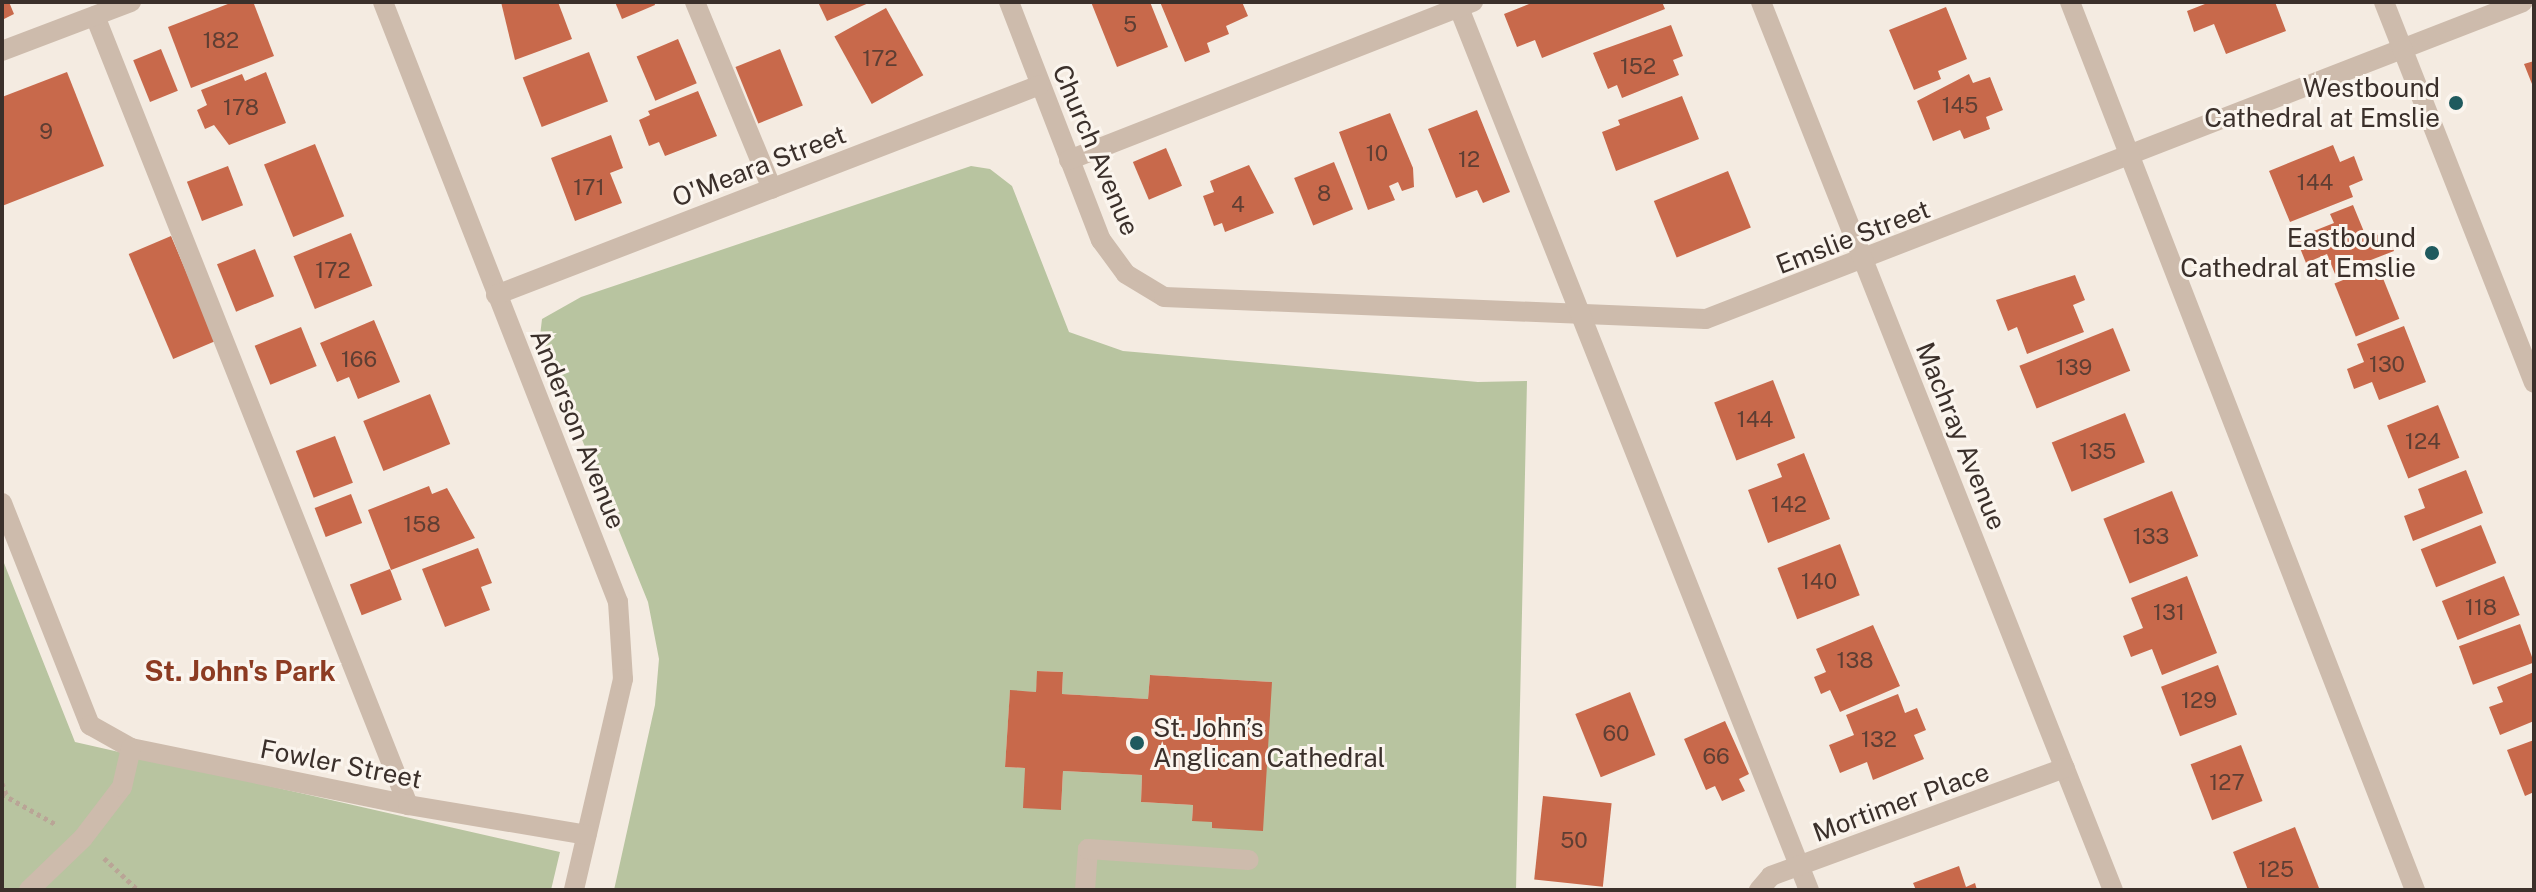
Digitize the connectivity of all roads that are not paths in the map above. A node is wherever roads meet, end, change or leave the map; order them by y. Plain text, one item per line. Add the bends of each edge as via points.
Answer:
1 (131, 2) edge
2 (383, 2) edge
3 (695, 2) edge
4 (1009, 2) edge
5 (1761, 2) edge
6 (2070, 2) edge
7 (2384, 2) edge
8 (2523, 2) edge
9 (1466, 5) edge
10 (95, 16) junction
11 (2403, 49) junction
12 (2, 51) edge
13 (1040, 85) junction
14 (2130, 157) junction
15 (1069, 160) junction
16 (772, 189) junction
17 (1864, 262) junction
18 (496, 295) junction
19 (1164, 297) joint
20 (1577, 311) junction
21 (2534, 382) edge
22 (2, 503) edge
23 (131, 748) junction
24 (2065, 768) junction
25 (408, 805) junction
26 (587, 835) junction
27 (1249, 860) dead end
28 (1799, 867) junction
29 (29, 890) edge
30 (574, 890) edge
31 (1085, 890) edge
32 (1759, 890) edge
33 (1809, 890) edge
34 (2113, 890) edge
35 (2415, 890) edge

1 - 10 street
2 - 18 street, Anderson Avenue
3 - 16 street
4 - 13 street, Church Avenue
5 - 17 street, Machray Avenue
6 - 14 street
7 - 11 street
8 - 11 street, Emslie Street
9 - 15 street
9 - 20 street
10 - 12 street
10 - 25 street
11 - 14 street, Emslie Street
11 - 21 street
13 - 15 street, Church Avenue
13 - 16 street, O'Meara Street
14 - 17 street, Emslie Street
14 - 35 street
15 - 19 street, Church Avenue via 1101,240 1126,274
16 - 18 street, O'Meara Street
17 - 20 street, Emslie Street via 1706,319
17 - 24 street, Machray Avenue
18 - 26 street, Anderson Avenue via 618,602 623,679
19 - 20 street, Emslie Street
20 - 28 street
22 - 23 street, Fowler Street via 90,725
23 - 25 street, Fowler Street
23 - 29 street via 122,787 83,838
24 - 28 street, Mortimer Place
24 - 34 street, Machray Avenue
25 - 26 street, Fowler Street
26 - 30 street, Anderson Avenue
27 - 31 street via 1088,849
28 - 32 street, Mortimer Place via 1771,876
28 - 33 street

